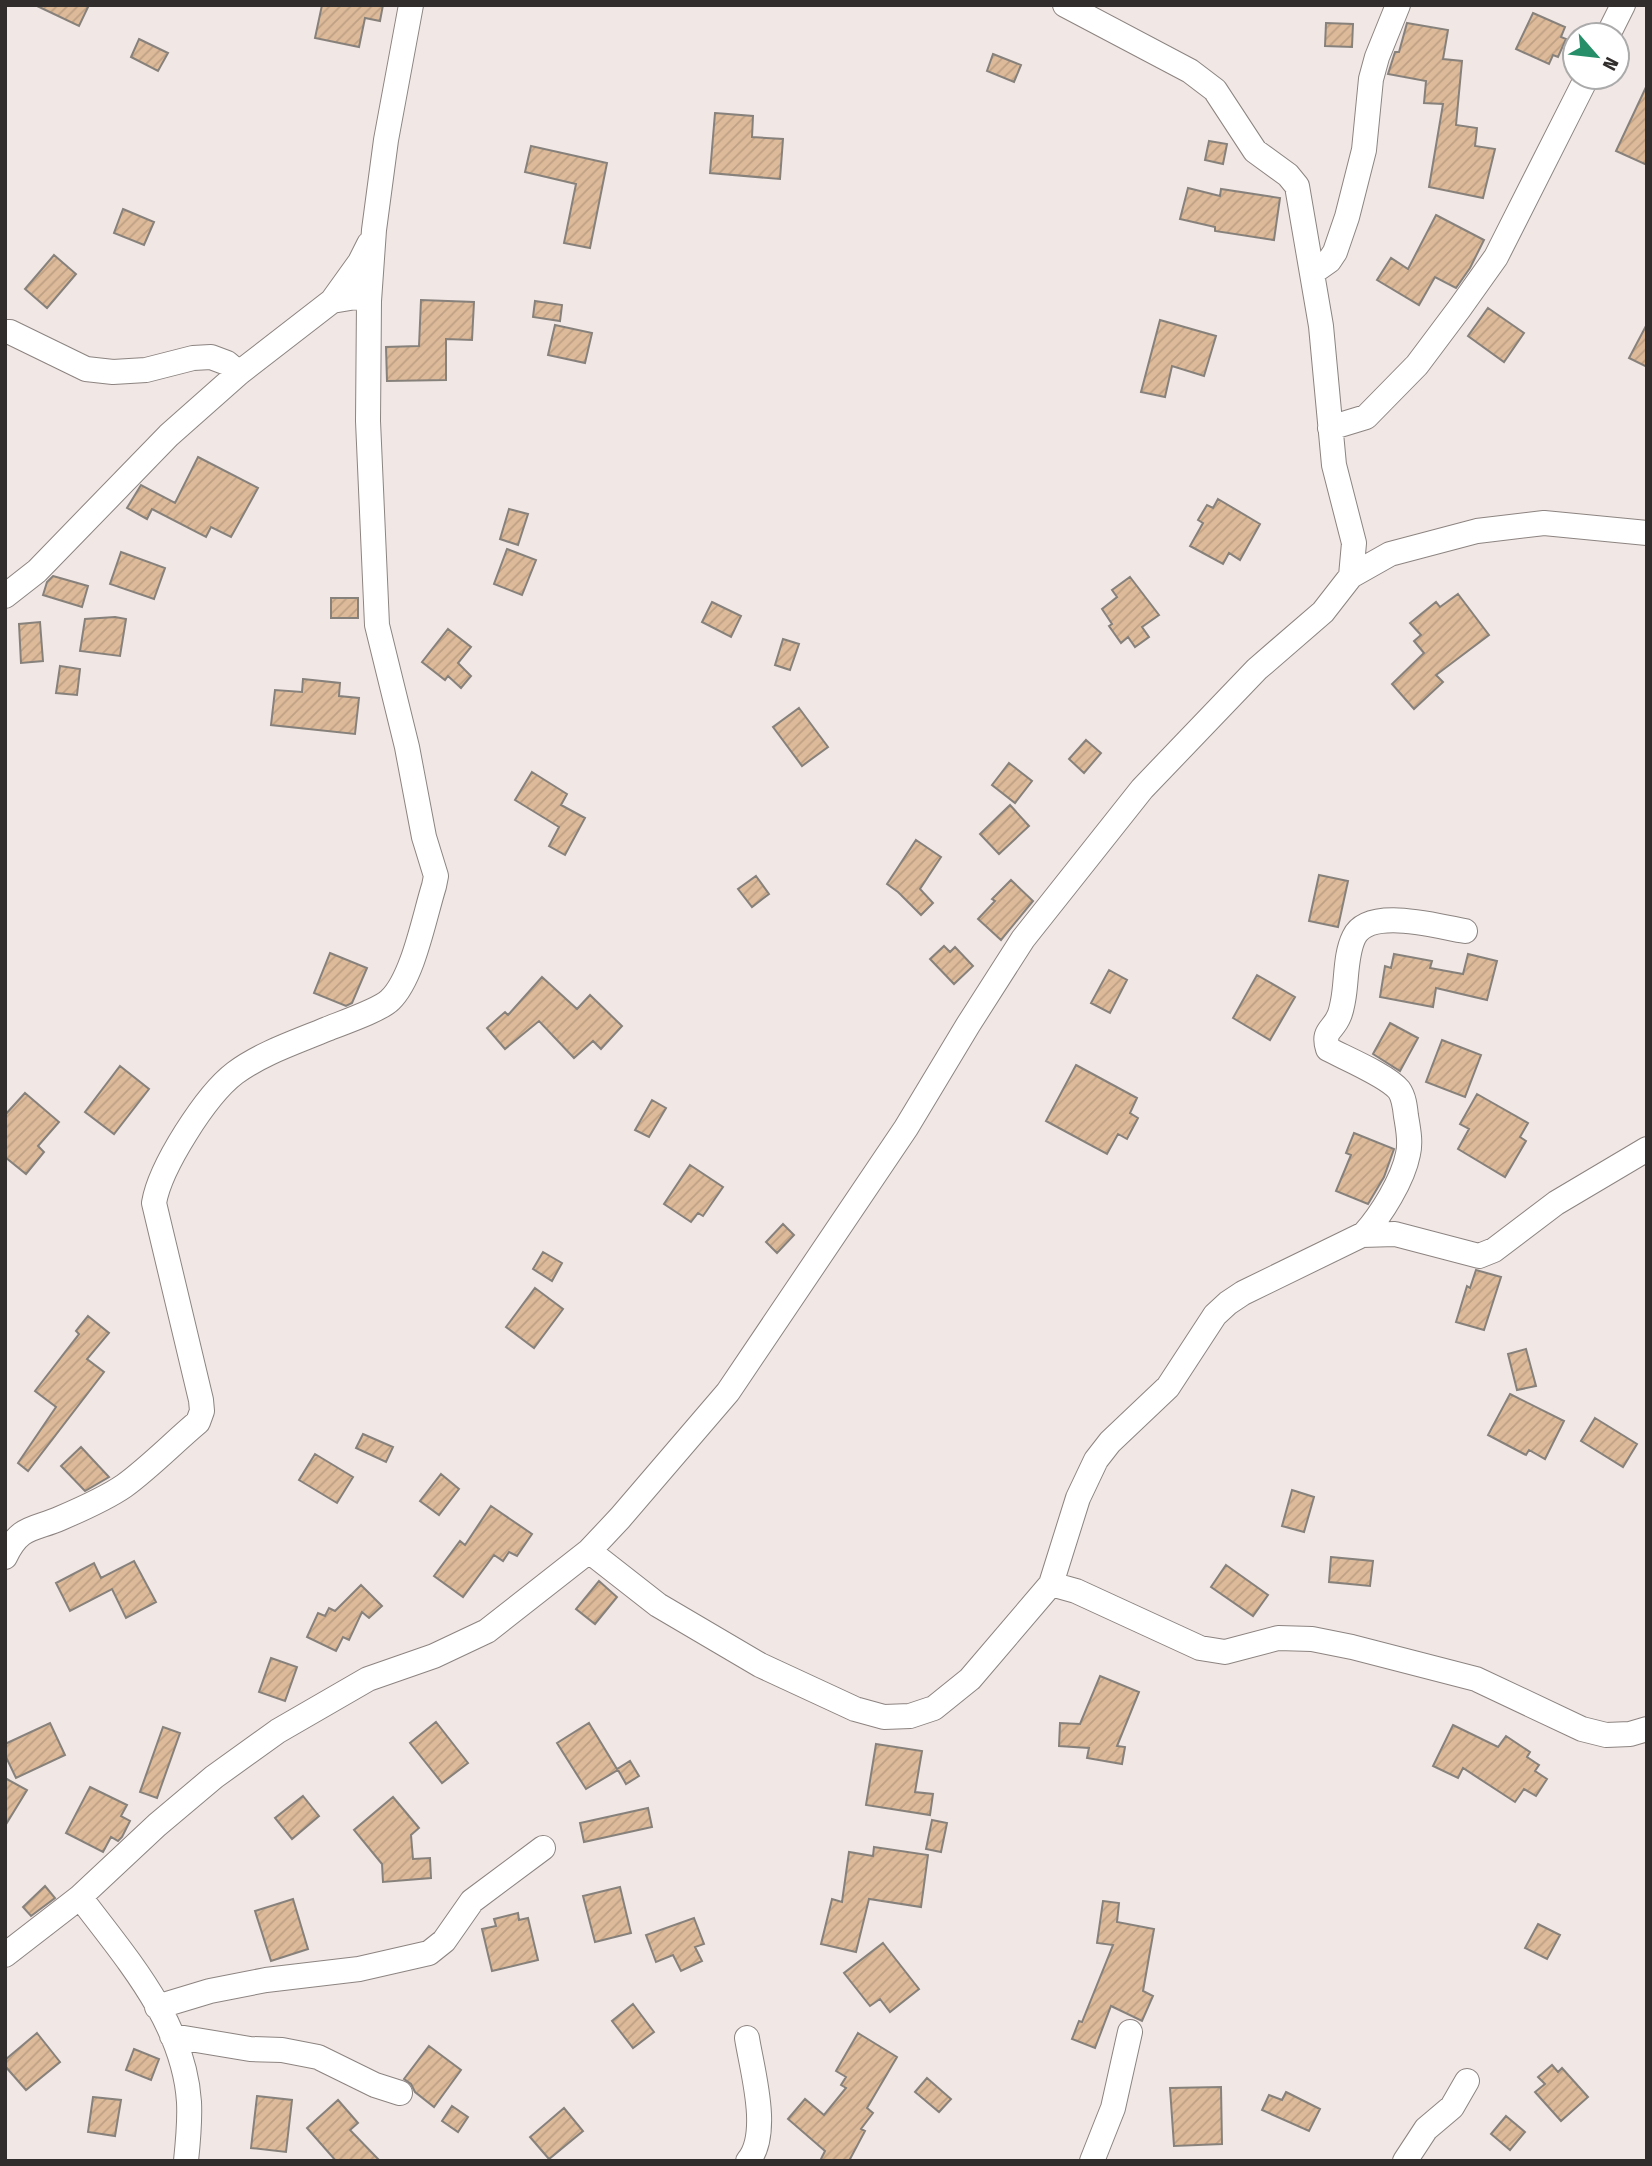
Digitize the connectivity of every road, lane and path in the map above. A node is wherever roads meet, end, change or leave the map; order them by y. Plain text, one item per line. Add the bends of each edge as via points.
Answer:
1 (411, 5) edge
2 (1065, 5) edge
3 (1398, 5) edge
4 (1623, 5) edge
5 (1615, 21) edge
6 (1580, 91) edge
7 (373, 230) junction
8 (1312, 273) junction
9 (332, 301) junction
10 (369, 301) junction
11 (5, 332) edge
12 (239, 373) junction
13 (1330, 428) junction
14 (1647, 533) edge
15 (1351, 576) junction
16 (5, 596) edge
17 (1465, 931) dead end
18 (1647, 1149) edge
19 (1363, 1235) junction
20 (589, 1551) junction
21 (5, 1557) edge
22 (1051, 1584) junction
23 (1647, 1729) edge
24 (543, 1848) dead end
25 (80, 1897) junction
26 (5, 1955) edge
27 (157, 2007) junction
28 (1130, 2032) dead end
29 (172, 2036) junction
30 (747, 2038) dead end
31 (1467, 2081) dead end
32 (400, 2093) dead end
33 (186, 2161) edge
34 (748, 2161) edge
35 (1092, 2161) edge
36 (1405, 2161) edge

1 - 7 street
2 - 8 street via 1215,89 1255,151 1297,186
3 - 8 street via 1371,79 1364,150 1348,218 1335,252
4 - 5 street
6 - 13 street via 1496,257 1459,309 1417,365 1366,417
7 - 9 street via 360,262
7 - 10 street
8 - 13 street
9 - 10 street via 356,297
9 - 12 street
10 - 21 street via 368,421 377,625 436,876 402,985 387,1003 233,1074 191,1127 157,1187 154,1203 201,1400 198,1422 124,1485 97,1502 30,1529 16,1539
11 - 12 street via 86,369 146,370 211,357
12 - 16 street via 169,435 37,571
13 - 15 street via 1334,465 1354,543
14 - 15 street via 1544,523 1476,531 1390,554
15 - 20 street via 1323,612 1257,669 1142,789 1023,939 906,1128 728,1392
17 - 19 street via 1383,920 1364,925 1354,937 1339,1017 1325,1040 1328,1049 1398,1090 1409,1130 1405,1167 1378,1218
18 - 19 street via 1479,1256 1395,1234
19 - 22 street via 1243,1293 1215,1315 1168,1387 1096,1460 1078,1498
20 - 22 street via 658,1605 760,1665 855,1710 884,1717 911,1716 934,1708 970,1679
20 - 25 street via 487,1631 369,1679 278,1731 204,1785
22 - 23 street via 1200,1648 1226,1652 1278,1638 1312,1639 1475,1679 1582,1729 1606,1735
24 - 27 street via 472,1901 444,1941 429,1953 359,1969 210,1990
25 - 26 street
25 - 27 street via 145,1983
27 - 29 street
28 - 35 street via 1113,2108
29 - 32 street via 318,2057
29 - 33 street via 188,2101
30 - 34 street via 759,2106 758,2139
31 - 36 street via 1452,2107 1426,2129

